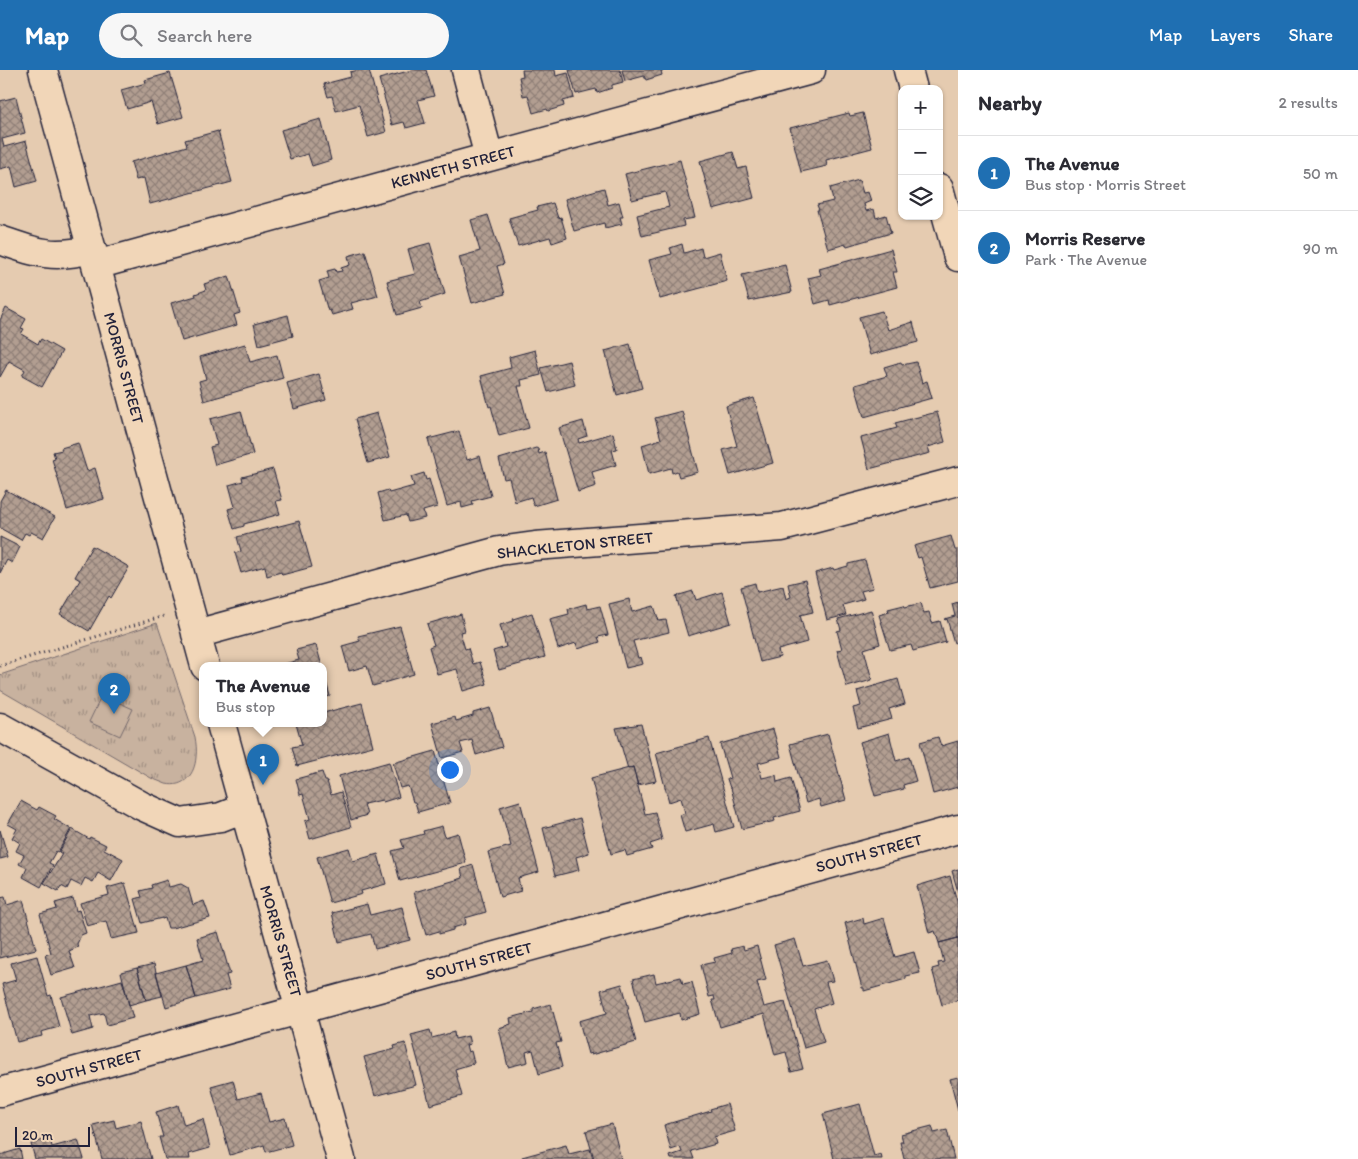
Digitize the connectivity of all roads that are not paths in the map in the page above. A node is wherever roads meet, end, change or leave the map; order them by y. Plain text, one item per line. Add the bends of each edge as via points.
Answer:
1 (43, 70) edge
2 (466, 70) edge
3 (811, 70) edge
4 (908, 70) edge
5 (912, 85) edge
6 (489, 157) junction
7 (943, 203) edge
8 (0, 240) edge
9 (94, 257) junction
10 (958, 257) edge
11 (958, 481) edge
12 (196, 634) junction
13 (204, 662) edge
14 (0, 727) edge
15 (222, 727) edge
16 (244, 808) junction
17 (958, 829) edge
18 (300, 1010) junction
19 (0, 1092) edge
20 (341, 1159) edge

1 - 9 street, MORRIS STREET
2 - 6 street
3 - 6 street, KENNETH STREET
4 - 5 street
6 - 9 street, KENNETH STREET
7 - 10 street
8 - 9 street, KENNETH STREET via 30,250 55,254 80,252
9 - 12 street, MORRIS STREET
11 - 12 street, SHACKLETON STREET via 782,527 498,551
12 - 13 street, MORRIS STREET
14 - 16 street via 180,824 220,817
15 - 16 street, MORRIS STREET
16 - 18 street, MORRIS STREET
17 - 18 street, SOUTH STREET
18 - 19 street, SOUTH STREET
18 - 20 street, MORRIS STREET

